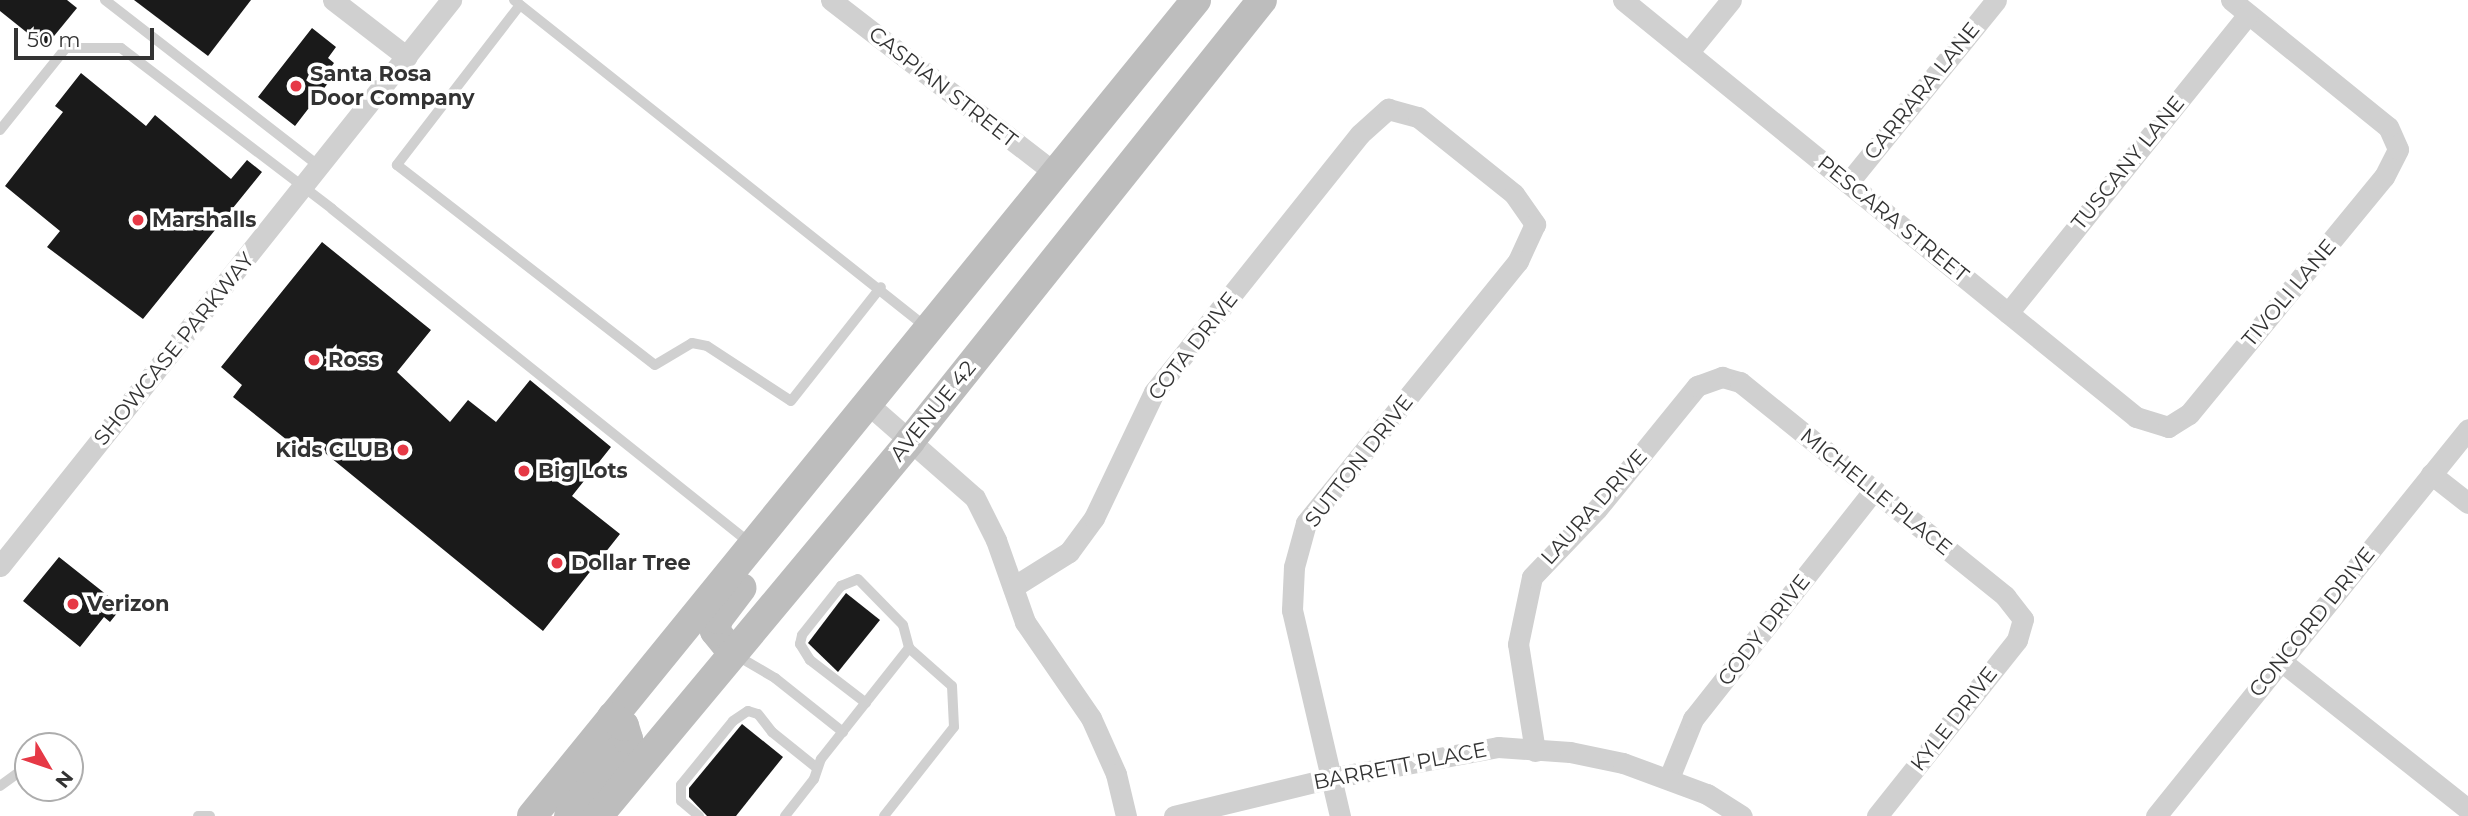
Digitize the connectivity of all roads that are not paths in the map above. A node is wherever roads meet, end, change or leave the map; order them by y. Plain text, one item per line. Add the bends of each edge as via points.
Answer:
1 (105, 0) edge
2 (333, 0) edge
3 (451, 0) edge
4 (831, 0) edge
5 (1196, 0) edge
6 (1262, 0) edge
7 (1623, 0) edge
8 (1731, 0) edge
9 (1996, 0) edge
10 (2231, 0) edge
11 (517, 2) edge
12 (2248, 14) junction
13 (1688, 53) junction
14 (407, 57) junction
15 (0, 130) edge
16 (320, 167) junction
17 (1056, 174) junction
18 (1848, 183) junction
19 (304, 187) junction
20 (1535, 224) joint
21 (881, 287) junction
22 (2008, 313) junction
23 (928, 330) junction
24 (1722, 377) joint
25 (868, 404) junction
26 (2168, 427) joint
27 (2468, 429) edge
28 (910, 440) junction
29 (2431, 474) junction
30 (804, 481) junction
31 (1874, 491) junction
32 (2468, 503) edge
33 (753, 545) junction
34 (0, 566) edge
35 (1013, 587) junction
36 (2023, 619) joint
37 (909, 648) junction
38 (732, 652) junction
39 (2281, 661) junction
40 (866, 704) junction
41 (612, 717) junction
42 (843, 732) junction
43 (1535, 751) junction
44 (817, 768) junction
45 (1331, 778) junction
46 (1669, 778) junction
47 (2468, 809) edge
48 (198, 816) edge
49 (210, 816) edge
50 (532, 816) edge
51 (569, 816) edge
52 (598, 816) edge
53 (699, 816) edge
54 (785, 816) edge
55 (884, 816) edge
56 (1126, 816) edge
57 (1174, 816) edge
58 (1340, 816) edge
59 (1742, 816) edge
60 (1877, 816) edge
61 (2156, 816) edge

1 - 16 lane
2 - 14 street
3 - 14 street, SHOWCASE PARKWAY
4 - 17 street, CASPIAN STREET
5 - 17 main road
6 - 28 main road, AVENUE 42
7 - 13 street, PESCARA STREET
8 - 13 street
9 - 18 street, CARRARA LANE
10 - 12 street
11 - 21 lane
11 - 21 lane via 397,165 655,365 692,343 707,346 791,401
12 - 22 street, TUSCANY LANE
12 - 26 street, TIVOLI LANE via 2388,127 2398,149 2367,199 2189,414
13 - 18 street, PESCARA STREET
14 - 16 street, SHOWCASE PARKWAY
15 - 19 lane via 66,48 121,48
16 - 19 street, SHOWCASE PARKWAY
17 - 23 main road
18 - 22 street, PESCARA STREET
19 - 33 lane
19 - 34 street, SHOWCASE PARKWAY
20 - 35 street, COTA DRIVE via 1514,194 1418,117 1388,109 1360,134 1154,392 1094,518 1069,552
20 - 45 street, SUTTON DRIVE via 1518,261 1306,523 1294,567 1292,610
21 - 23 lane
22 - 26 street, PESCARA STREET via 2136,417
23 - 25 main road
24 - 31 street, MICHELLE PLACE via 1740,382
24 - 43 street, LAURA DRIVE via 1697,386 1597,509 1532,577 1518,644
25 - 28 street
25 - 30 main road
27 - 29 street, CONCORD DRIVE
28 - 35 street via 975,498
28 - 38 main road, AVENUE 42
29 - 32 street
29 - 39 street, CONCORD DRIVE
30 - 33 main road
30 - 38 main road via 782,538 718,619 715,631
31 - 36 street, MICHELLE PLACE via 2005,596
31 - 46 street, CODY DRIVE via 1693,719
33 - 41 main road
35 - 56 street via 1025,622 1091,718 1116,774
36 - 60 street, KYLE DRIVE via 2017,640
37 - 40 lane
37 - 40 lane via 903,625 858,579 841,586 802,635 800,645 810,660
37 - 55 lane via 952,685 954,727
38 - 42 lane via 775,678
38 - 52 main road, AVENUE 42
39 - 47 street
39 - 61 street, CONCORD DRIVE
40 - 42 lane
41 - 50 main road
41 - 51 main road via 624,726 628,739
42 - 44 lane
43 - 45 street, BARRETT PLACE via 1498,747
43 - 46 street, BARRETT PLACE via 1583,755
44 - 53 lane via 772,732 758,713 748,711 733,721 681,785 681,801
44 - 54 lane via 814,779
45 - 57 street, BARRETT PLACE
45 - 58 street, SUTTON DRIVE
46 - 59 street, BARRETT PLACE
48 - 49 lane

